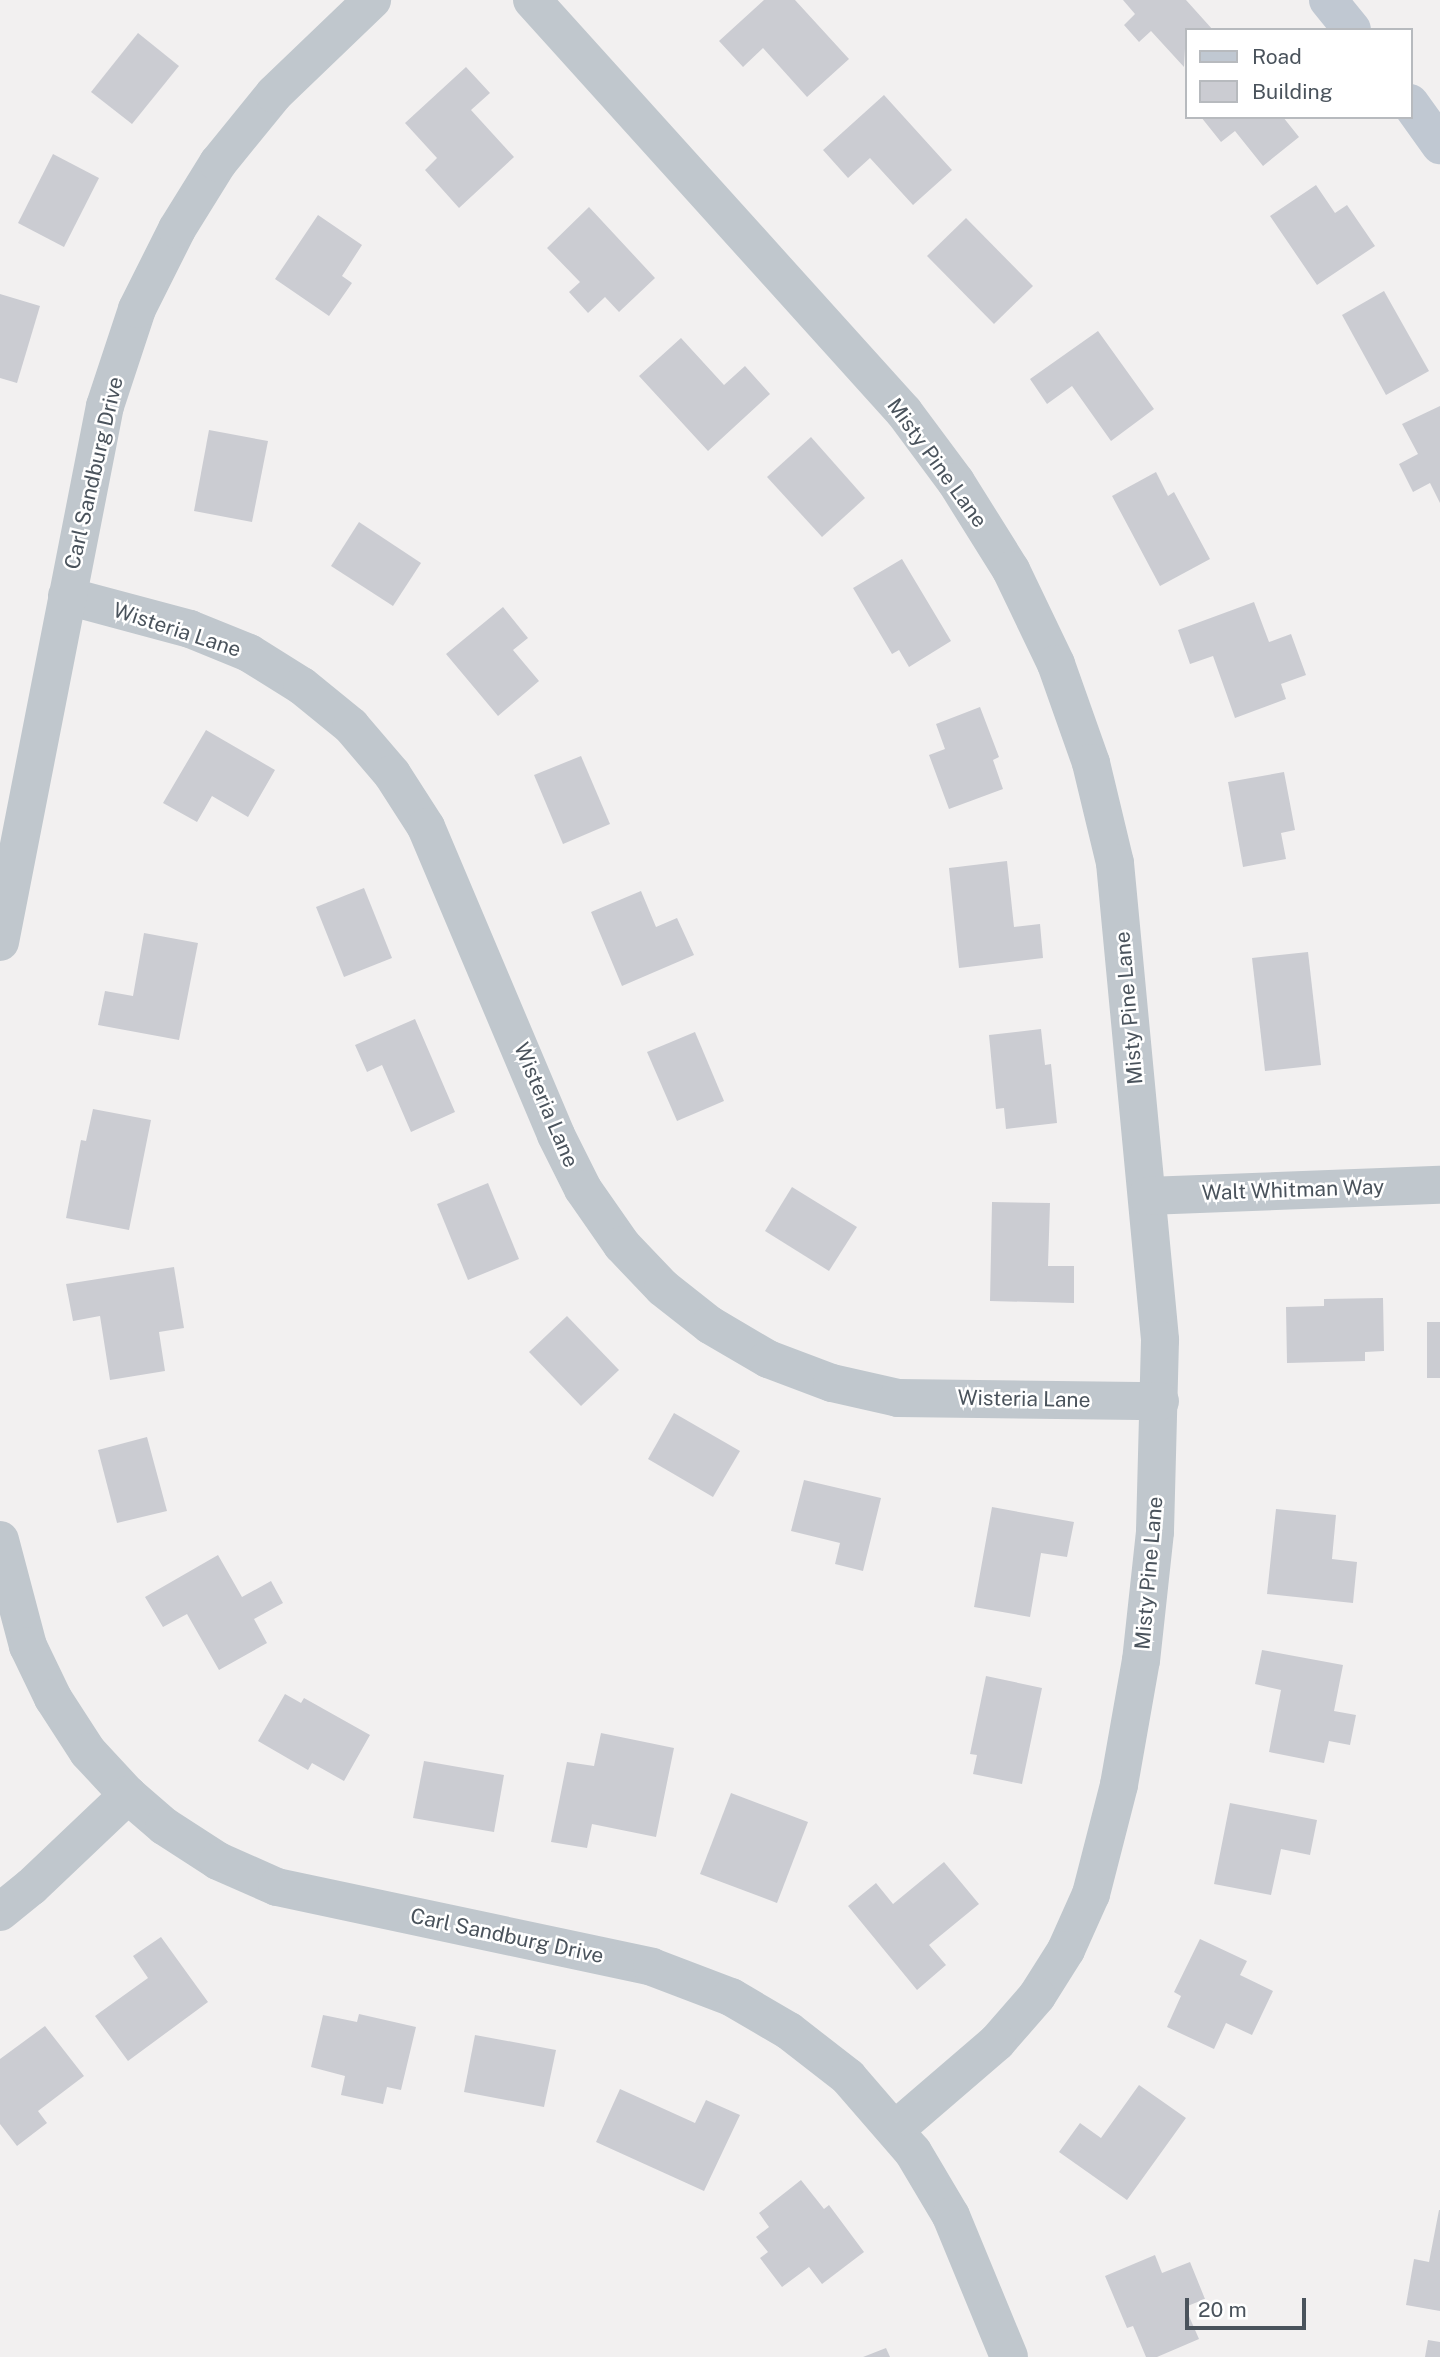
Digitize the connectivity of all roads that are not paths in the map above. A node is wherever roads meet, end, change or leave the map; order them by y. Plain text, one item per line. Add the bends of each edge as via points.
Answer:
1 (373, 0) edge
2 (532, 0) edge
3 (1328, 0) edge
4 (1350, 28) edge
5 (1412, 106) edge
6 (1440, 145) edge
7 (67, 596) junction
8 (0, 942) edge
9 (1440, 1185) edge
10 (1147, 1196) junction
11 (1160, 1402) junction
12 (0, 1540) edge
13 (128, 1796) junction
14 (0, 1913) edge
15 (896, 2129) junction
16 (1009, 2357) edge

1 - 7 street, Carl Sandburg Drive via 274,94 218,163 177,229 137,309 105,406
2 - 10 street, Misty Pine Lane via 904,412 956,481 1011,570 1056,664 1091,763 1115,863
3 - 4 street
5 - 6 street
7 - 8 street, Carl Sandburg Drive
7 - 11 street, Wisteria Lane via 191,629 249,653 302,686 351,726 392,774 426,827 583,1189 622,1245 663,1288 710,1325 768,1359 832,1384 898,1398
9 - 10 street, Walt Whitman Way
10 - 11 street, Misty Pine Lane via 1160,1340
11 - 15 street, Misty Pine Lane via 1155,1532 1142,1660 1119,1785 1091,1894 1066,1951 1037,1996 997,2042
12 - 13 street, Carl Sandburg Drive via 28,1646 52,1698 88,1752
13 - 14 street
13 - 15 street, Carl Sandburg Drive via 218,1861 277,1886 652,1968 731,1997 789,2031 848,2077
15 - 16 street, Carl Sandburg Drive via 951,2216

